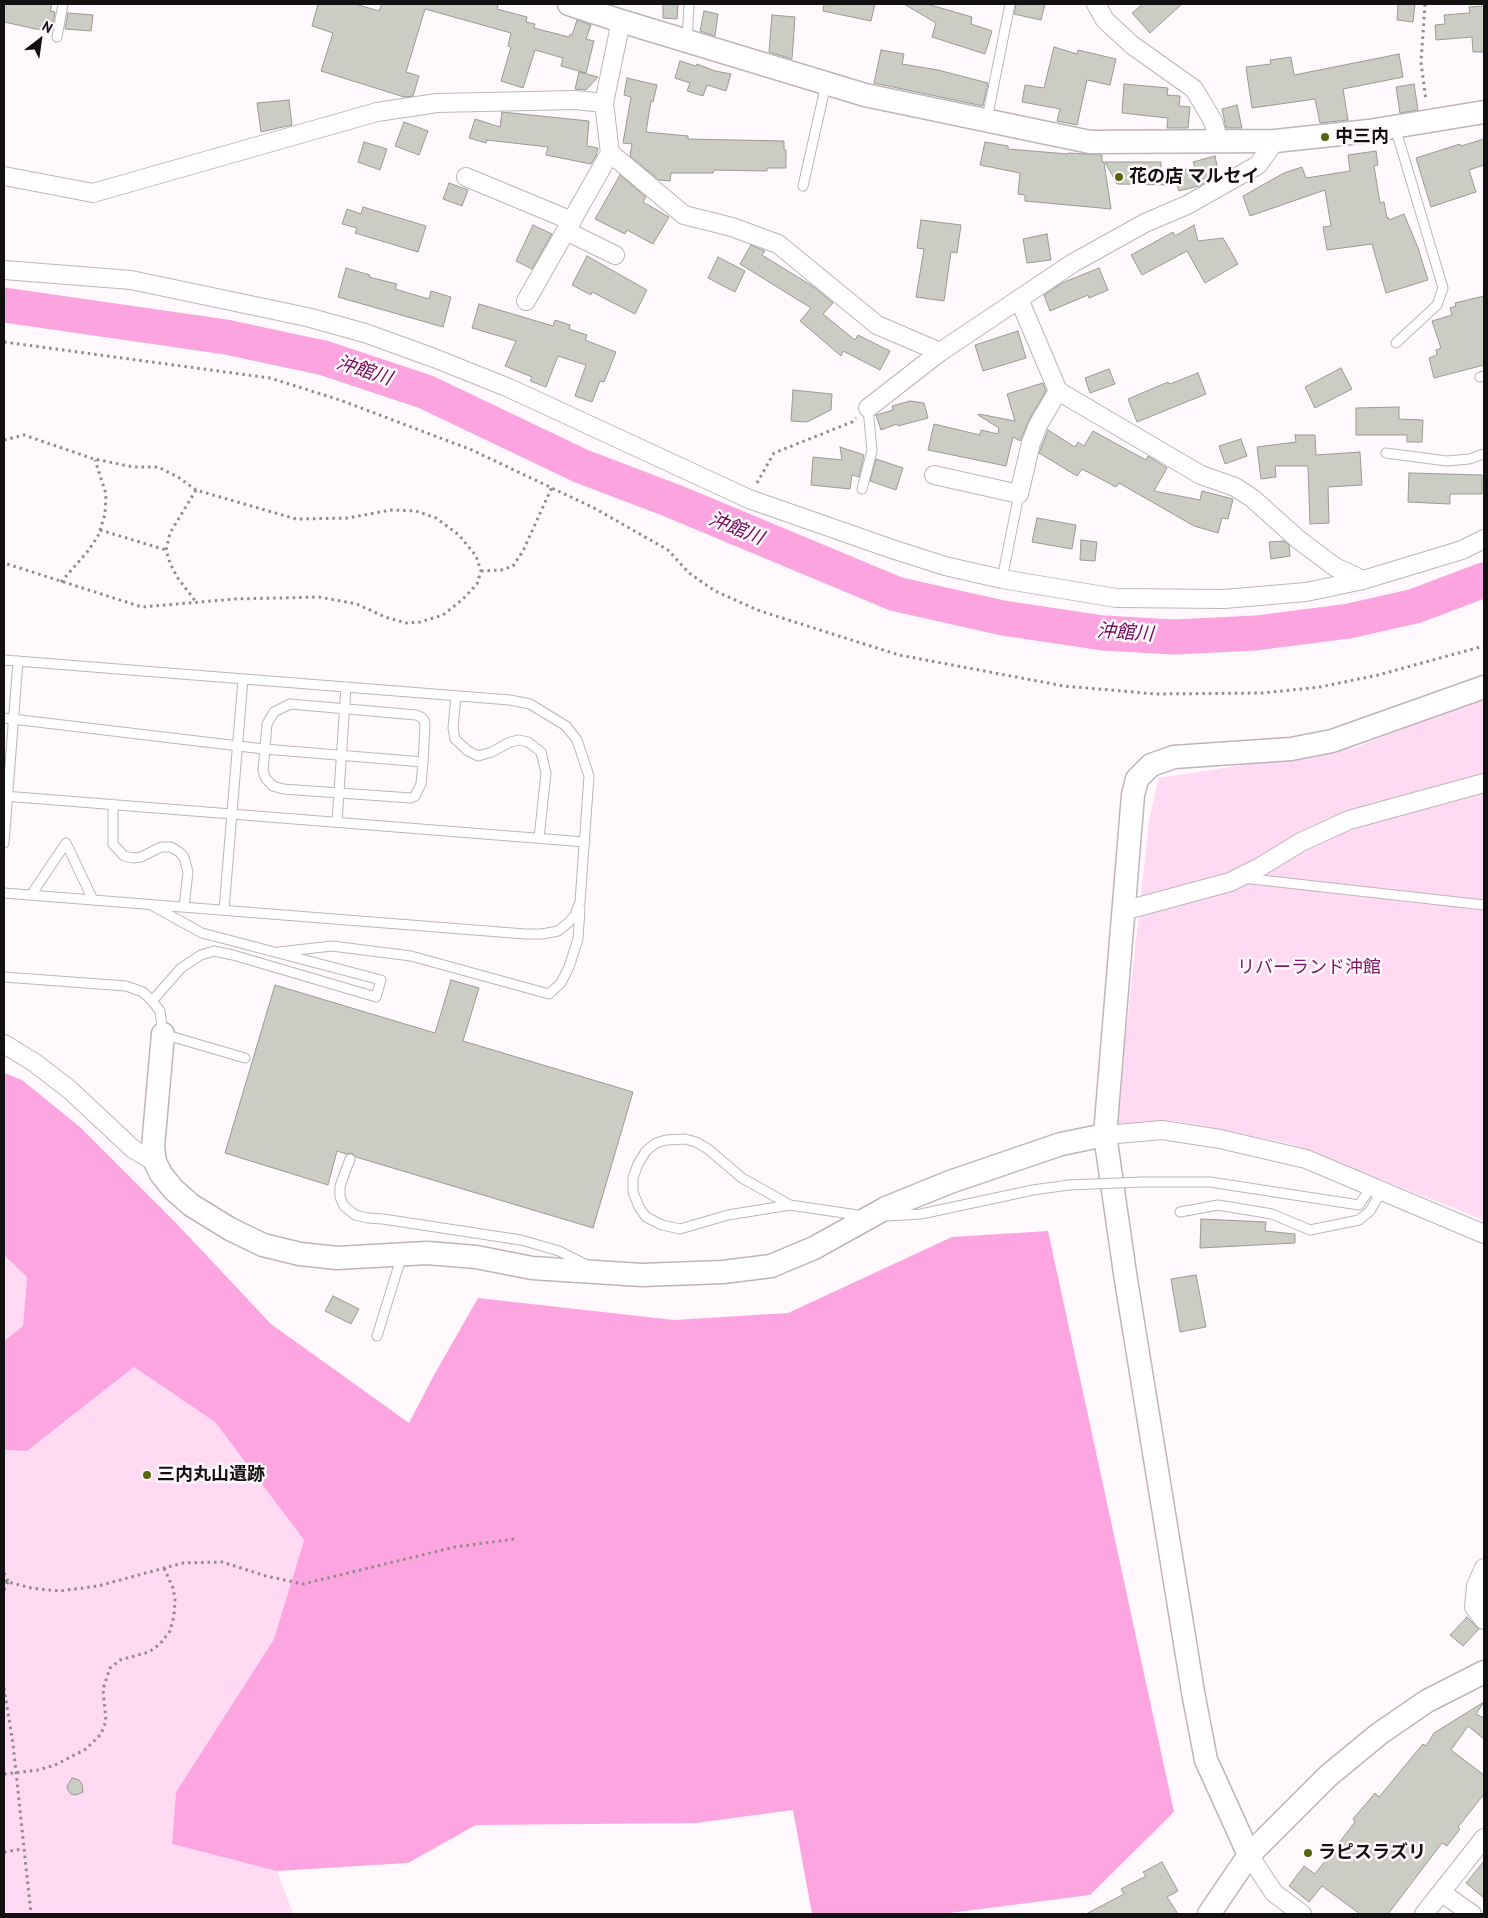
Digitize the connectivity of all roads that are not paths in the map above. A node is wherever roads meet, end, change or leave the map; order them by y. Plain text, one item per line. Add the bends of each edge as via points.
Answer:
1 (63, 4) edge
2 (569, 4) edge
3 (689, 4) edge
4 (1010, 4) edge
5 (1096, 4) edge
6 (621, 21) junction
7 (57, 37) dead end
8 (687, 42) junction
9 (826, 84) junction
10 (604, 103) junction
11 (1484, 112) edge
12 (987, 122) junction
13 (1395, 127) junction
14 (1219, 142) junction
15 (1275, 142) junction
16 (610, 153) junction
17 (4, 176) edge
18 (466, 177) dead end
19 (803, 186) dead end
20 (569, 226) junction
21 (615, 256) dead end
22 (4, 270) edge
23 (1019, 298) junction
24 (526, 301) dead end
25 (1396, 344) dead end
26 (940, 352) junction
27 (1058, 391) junction
28 (868, 408) joint
29 (1386, 453) dead end
30 (1484, 454) edge
31 (934, 475) dead end
32 (862, 489) dead end
33 (1019, 494) junction
34 (1484, 540) edge
35 (1002, 579) junction
36 (1363, 580) junction
37 (4, 660) edge
38 (18, 661) junction
39 (244, 679) junction
40 (346, 687) junction
41 (1484, 687) edge
42 (456, 696) junction
43 (345, 709) junction
44 (4, 718) edge
45 (14, 719) junction
46 (238, 746) junction
47 (264, 749) junction
48 (341, 755) junction
49 (423, 762) junction
50 (1484, 783) edge
51 (338, 793) junction
52 (6, 796) edge
53 (113, 804) junction
54 (232, 814) junction
55 (337, 822) junction
56 (539, 838) junction
57 (585, 842) junction
58 (4, 843) edge
59 (1239, 878) junction
60 (4, 893) edge
61 (31, 895) junction
62 (93, 900) junction
63 (580, 902) junction
64 (150, 905) junction
65 (1484, 905) edge
66 (184, 907) junction
67 (224, 910) junction
68 (1123, 911) junction
69 (274, 952) junction
70 (4, 977) edge
71 (152, 1001) junction
72 (163, 1034) junction
73 (4, 1044) edge
74 (245, 1058) dead end
75 (1105, 1135) junction
76 (350, 1159) dead end
77 (155, 1162) junction
78 (1376, 1190) junction
79 (790, 1205) junction
80 (1180, 1212) dead end
81 (870, 1217) junction
82 (1484, 1234) edge
83 (403, 1255) junction
84 (601, 1273) junction
85 (377, 1336) dead end
86 (1484, 1568) edge
87 (1484, 1620) edge
88 (1484, 1672) edge
89 (1484, 1838) edge
90 (1249, 1856) junction
91 (1442, 1892) junction
92 (1209, 1914) edge
93 (1302, 1914) edge
94 (1424, 1914) edge
95 (1472, 1914) edge

1 - 7 lane
2 - 6 street
3 - 8 lane
4 - 12 lane
5 - 14 street via 1105,20 1132,45 1194,90 1213,121
6 - 8 street
6 - 10 street
8 - 9 street
9 - 12 street
9 - 19 lane
10 - 16 street
10 - 17 street via 575,100 437,103 377,112 93,193
11 - 13 street
12 - 14 street via 1090,142
13 - 15 street
13 - 25 lane via 1443,288 1437,305
14 - 15 street
15 - 23 street via 1258,165 1187,205 1108,243
16 - 20 street
16 - 26 street via 684,215 732,227 778,244 877,325
18 - 20 street
20 - 21 street
20 - 24 street
22 - 35 street via 131,280 307,317 365,333 509,388 748,499 945,566
23 - 26 street
23 - 27 street
26 - 28 street
27 - 33 street via 1038,424
27 - 36 street via 1201,474 1235,487 1335,567
28 - 32 lane via 872,451
29 - 30 lane via 1447,461
31 - 33 street
33 - 35 lane
34 - 36 street via 1462,550
35 - 36 street via 1116,598 1214,599 1306,592
37 - 38 lane
38 - 39 lane
38 - 45 lane
39 - 40 lane
39 - 46 lane
40 - 42 lane
40 - 43 lane
41 - 68 street via 1332,740 1292,748 1174,757 1151,765 1137,779 1132,794
42 - 56 lane via 455,739 468,751 478,756 519,740 528,742 541,752 546,773
42 - 57 lane via 530,704 566,726 577,740 589,776
43 - 47 lane via 290,704 281,708 274,712 267,724
43 - 48 lane
43 - 49 lane via 421,716 426,725
44 - 45 lane
45 - 46 lane
45 - 52 lane
46 - 47 lane
46 - 54 lane
47 - 48 lane
47 - 51 lane via 263,771 274,786
48 - 49 lane
48 - 51 lane
49 - 51 lane via 419,791 411,798
50 - 59 street via 1349,820 1301,842
51 - 55 lane
52 - 53 lane
52 - 58 lane
53 - 54 lane
53 - 66 lane via 113,844 124,856 141,857 161,847 171,847 184,857 188,872
54 - 55 lane
54 - 67 lane
55 - 56 lane
56 - 57 lane
57 - 63 lane
59 - 65 lane
59 - 68 street
60 - 61 lane
61 - 62 lane
61 - 62 lane via 66,843
62 - 64 lane
63 - 67 lane via 568,923 558,930 542,934
63 - 69 lane via 578,939 569,967 561,983 549,994 411,956 332,946
64 - 66 lane
64 - 69 lane via 202,933
66 - 67 lane
68 - 75 street
69 - 71 lane via 381,980 376,997 214,951 181,968
70 - 71 lane via 126,986 143,992
71 - 72 lane via 160,1011
72 - 74 lane
72 - 77 street via 153,1147
73 - 77 street via 42,1068 133,1148
75 - 78 street via 1162,1130 1220,1139 1306,1159
75 - 81 street via 1061,1144 950,1182
75 - 90 street via 1206,1760
76 - 84 lane via 340,1186 340,1196 344,1206 355,1215 521,1240 567,1255
77 - 83 street via 173,1189 191,1204 263,1245 337,1258
78 - 80 lane via 1370,1211 1359,1220 1310,1230 1272,1214 1218,1205
78 - 81 lane, bridge via 1359,1205 1210,1182 1069,1185 921,1214
78 - 82 street
79 - 79 lane via 728,1215 680,1230 646,1217 633,1192 633,1178 646,1151 656,1143 685,1139 708,1149 742,1178
79 - 81 lane
81 - 84 street via 814,1248 771,1266 723,1272
83 - 84 street via 427,1253 476,1257 532,1268
83 - 85 lane
86 - 87 street via 1476,1586 1474,1607
88 - 90 street via 1427,1701 1379,1734 1328,1776
89 - 91 street
90 - 92 street
90 - 93 street via 1274,1893
91 - 94 street
91 - 95 street

